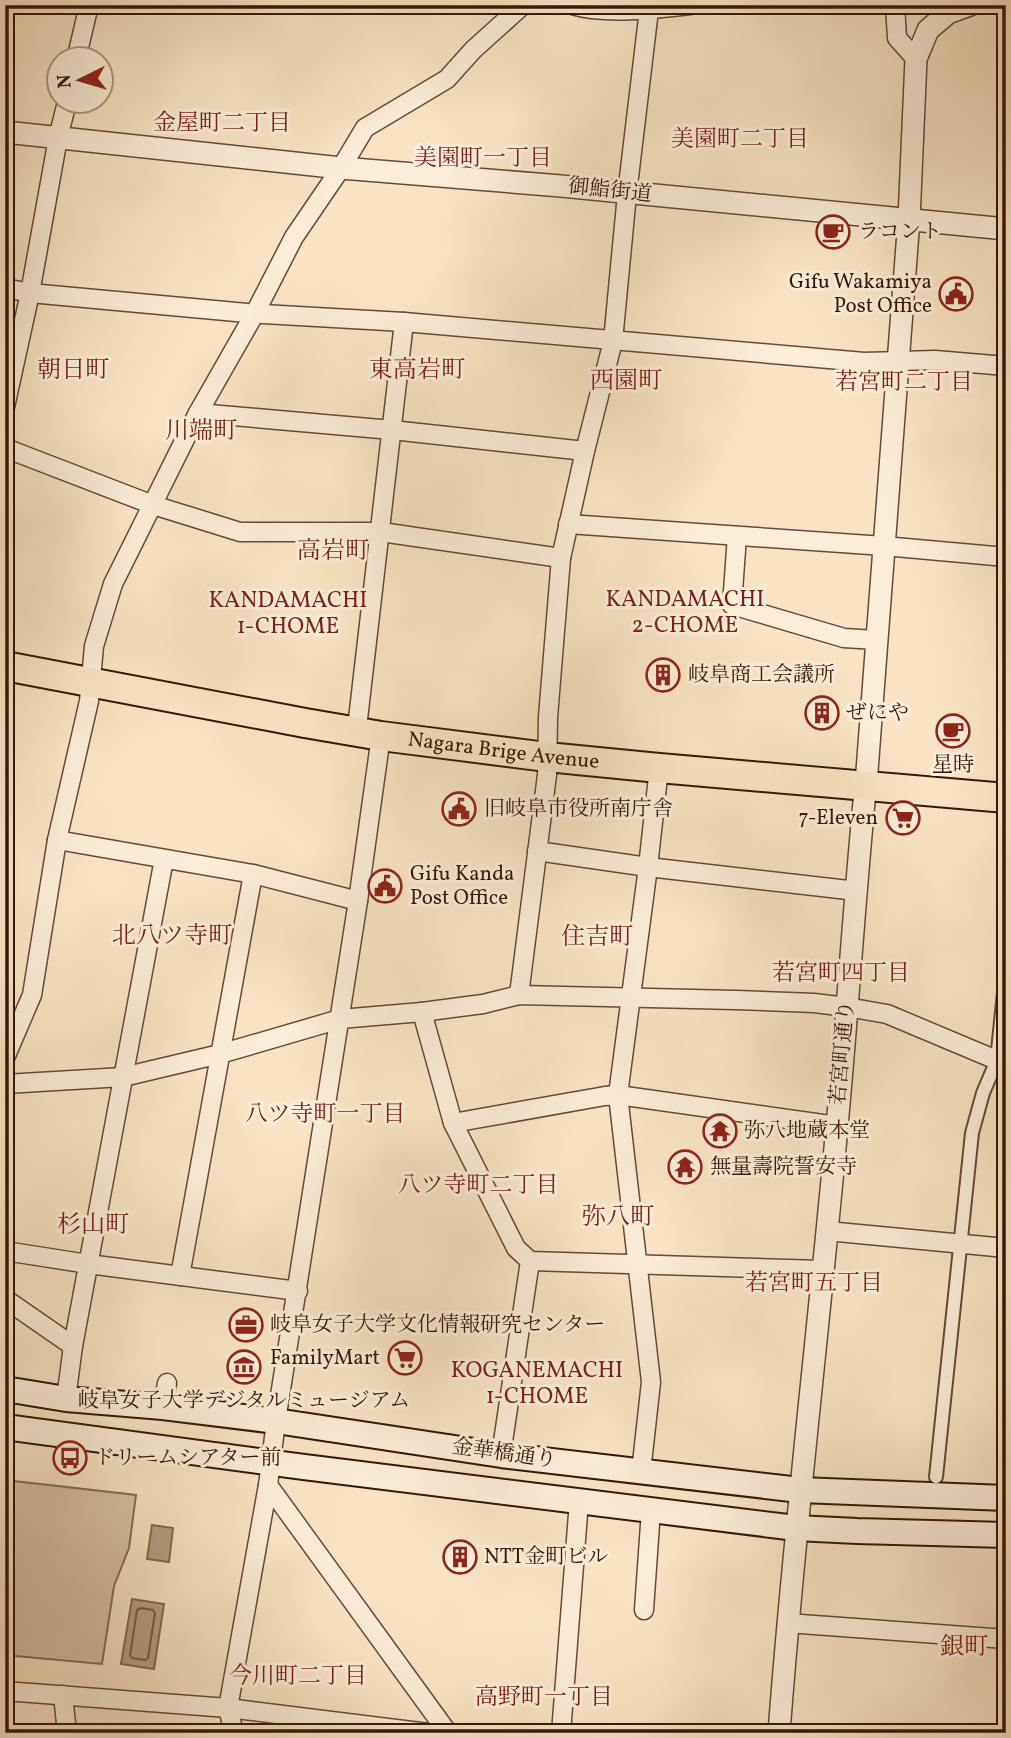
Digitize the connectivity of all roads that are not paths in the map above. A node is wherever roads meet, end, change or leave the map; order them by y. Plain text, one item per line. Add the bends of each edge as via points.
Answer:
1 (89, 5) edge
2 (523, 5) edge
3 (572, 5) edge
4 (690, 5) edge
5 (895, 5) edge
6 (970, 5) edge
7 (944, 9) edge
8 (649, 10) junction
9 (79, 46) edge
10 (915, 59) junction
11 (63, 116) edge
12 (5, 132) edge
13 (58, 138) junction
14 (341, 168) junction
15 (627, 194) junction
16 (908, 219) junction
17 (1006, 229) edge
18 (5, 288) edge
19 (30, 293) junction
20 (255, 313) junction
21 (404, 322) junction
22 (613, 341) junction
23 (897, 361) junction
24 (1006, 366) edge
25 (5, 407) edge
26 (198, 413) junction
27 (392, 430) junction
28 (5, 447) edge
29 (585, 451) junction
30 (153, 505) junction
31 (568, 524) junction
32 (381, 532) junction
33 (737, 536) junction
34 (884, 546) junction
35 (1006, 557) edge
36 (561, 558) junction
37 (876, 640) junction
38 (5, 653) edge
39 (5, 666) edge
40 (92, 677) junction
41 (358, 719) junction
42 (381, 736) junction
43 (547, 749) junction
44 (659, 768) junction
45 (867, 779) junction
46 (1006, 783) edge
47 (1006, 798) edge
48 (57, 839) junction
49 (537, 851) junction
50 (164, 859) junction
51 (649, 867) junction
52 (253, 874) junction
53 (857, 891) junction
54 (358, 901) junction
55 (1006, 972) edge
56 (519, 995) junction
57 (631, 998) junction
58 (847, 1007) junction
59 (422, 1012) junction
60 (340, 1019) junction
61 (220, 1054) junction
62 (5, 1058) edge
63 (1001, 1062) edge
64 (123, 1077) junction
65 (5, 1084) edge
66 (618, 1095) junction
67 (453, 1123) junction
68 (837, 1126) junction
69 (827, 1230) junction
70 (960, 1243) junction
71 (1006, 1248) edge
72 (5, 1251) edge
73 (530, 1261) junction
74 (88, 1264) junction
75 (637, 1264) junction
76 (822, 1270) junction
77 (180, 1276) junction
78 (298, 1291) junction
79 (5, 1299) edge
80 (73, 1346) junction
81 (5, 1389) edge
82 (66, 1399) junction
83 (276, 1422) junction
84 (5, 1427) edge
85 (501, 1455) junction
86 (641, 1472) junction
87 (269, 1474) junction
88 (936, 1477) dead end
89 (800, 1490) junction
90 (1006, 1498) edge
91 (579, 1501) junction
92 (651, 1510) junction
93 (796, 1528) junction
94 (1006, 1535) edge
95 (644, 1610) dead end
96 (787, 1623) junction
97 (1006, 1639) edge
98 (5, 1691) edge
99 (63, 1695) junction
100 (228, 1708) junction
101 (67, 1733) edge
102 (234, 1733) edge
103 (428, 1733) edge
104 (448, 1733) edge
105 (561, 1733) edge
106 (779, 1733) edge

1 - 9 street
2 - 14 street via 447,79 365,128
3 - 8 street via 585,10
4 - 8 street
5 - 10 street via 897,38
6 - 7 street
7 - 10 street
8 - 15 street
10 - 16 street, 若宮町通り
11 - 13 street
12 - 13 street, 御鮨街道
13 - 14 street, 御鮨街道
13 - 19 street
14 - 15 street, 御鮨街道
14 - 20 street via 294,237
15 - 16 street, 御鮨街道
15 - 22 street
16 - 17 street, 御鮨街道
16 - 23 street, 若宮町通り
18 - 19 street
19 - 20 street
19 - 25 street
20 - 21 street
20 - 26 street
21 - 22 street
21 - 27 street
22 - 23 street
22 - 29 street
23 - 24 street
23 - 34 street, 若宮町通り
26 - 27 street
26 - 30 street
27 - 29 street
27 - 32 street
28 - 30 street
29 - 31 street
30 - 32 street via 240,532
30 - 40 street via 113,584 94,646
31 - 33 street
31 - 36 street
32 - 36 street
32 - 41 street
33 - 34 street
33 - 37 street via 732,606 844,638
34 - 35 street
34 - 37 street, 若宮町通り
36 - 43 street
37 - 45 street, 若宮町通り
38 - 40 highway, Nagara Brige Avenue
39 - 40 highway, Nagara Brige Avenue
40 - 41 highway, Nagara Brige Avenue
40 - 42 highway, Nagara Brige Avenue
40 - 48 street
41 - 43 highway, Nagara Brige Avenue
42 - 43 highway, Nagara Brige Avenue
42 - 54 street
43 - 44 highway, Nagara Brige Avenue
43 - 45 highway, Nagara Brige Avenue via 661,754
43 - 49 street
44 - 45 highway, Nagara Brige Avenue
44 - 51 street
45 - 46 highway, Nagara Brige Avenue
45 - 47 highway, Nagara Brige Avenue
45 - 53 street, 若宮町通り
48 - 50 street
48 - 62 street via 32,995
49 - 51 street
49 - 56 street
50 - 52 street
50 - 64 street
51 - 53 street
51 - 57 street
52 - 54 street
52 - 61 street
53 - 58 street, 若宮町通り
54 - 60 street
55 - 63 street
56 - 57 street
56 - 59 street
57 - 58 street
57 - 66 street
58 - 63 street via 887,1014
58 - 68 street, 若宮町通り
59 - 60 street
59 - 67 street
60 - 61 street
60 - 78 street
61 - 64 street
61 - 77 street
63 - 70 street via 983,1093 972,1133
64 - 65 street
64 - 74 street
66 - 67 street
66 - 68 street
66 - 75 street
67 - 73 street via 516,1248
68 - 69 street, 若宮町通り
69 - 70 street
69 - 76 street, 若宮町通り
70 - 71 street
70 - 88 street
72 - 74 street
73 - 75 street
73 - 85 street
74 - 77 street
74 - 80 street
75 - 76 street
75 - 86 street via 651,1382
76 - 89 street, 若宮町通り
77 - 78 street
78 - 83 street
79 - 80 street
80 - 82 street
81 - 82 main road, 金華橋通り
82 - 83 main road, 金華橋通り via 165,1395
83 - 85 main road, 金華橋通り
83 - 87 street
84 - 87 main road, 金華橋通り
85 - 86 main road, 金華橋通り
86 - 89 main road, 金華橋通り
87 - 91 main road, 金華橋通り
87 - 100 street
87 - 104 street
89 - 90 main road, 金華橋通り
89 - 93 street, 若宮町通り
91 - 92 main road, 金華橋通り
91 - 105 street
92 - 93 main road, 金華橋通り
92 - 95 street
93 - 94 main road, 金華橋通り
93 - 96 street, 若宮町通り
96 - 97 street
96 - 106 street, 若宮町通り
98 - 99 street
99 - 100 street
99 - 101 street
100 - 102 street
100 - 103 street

